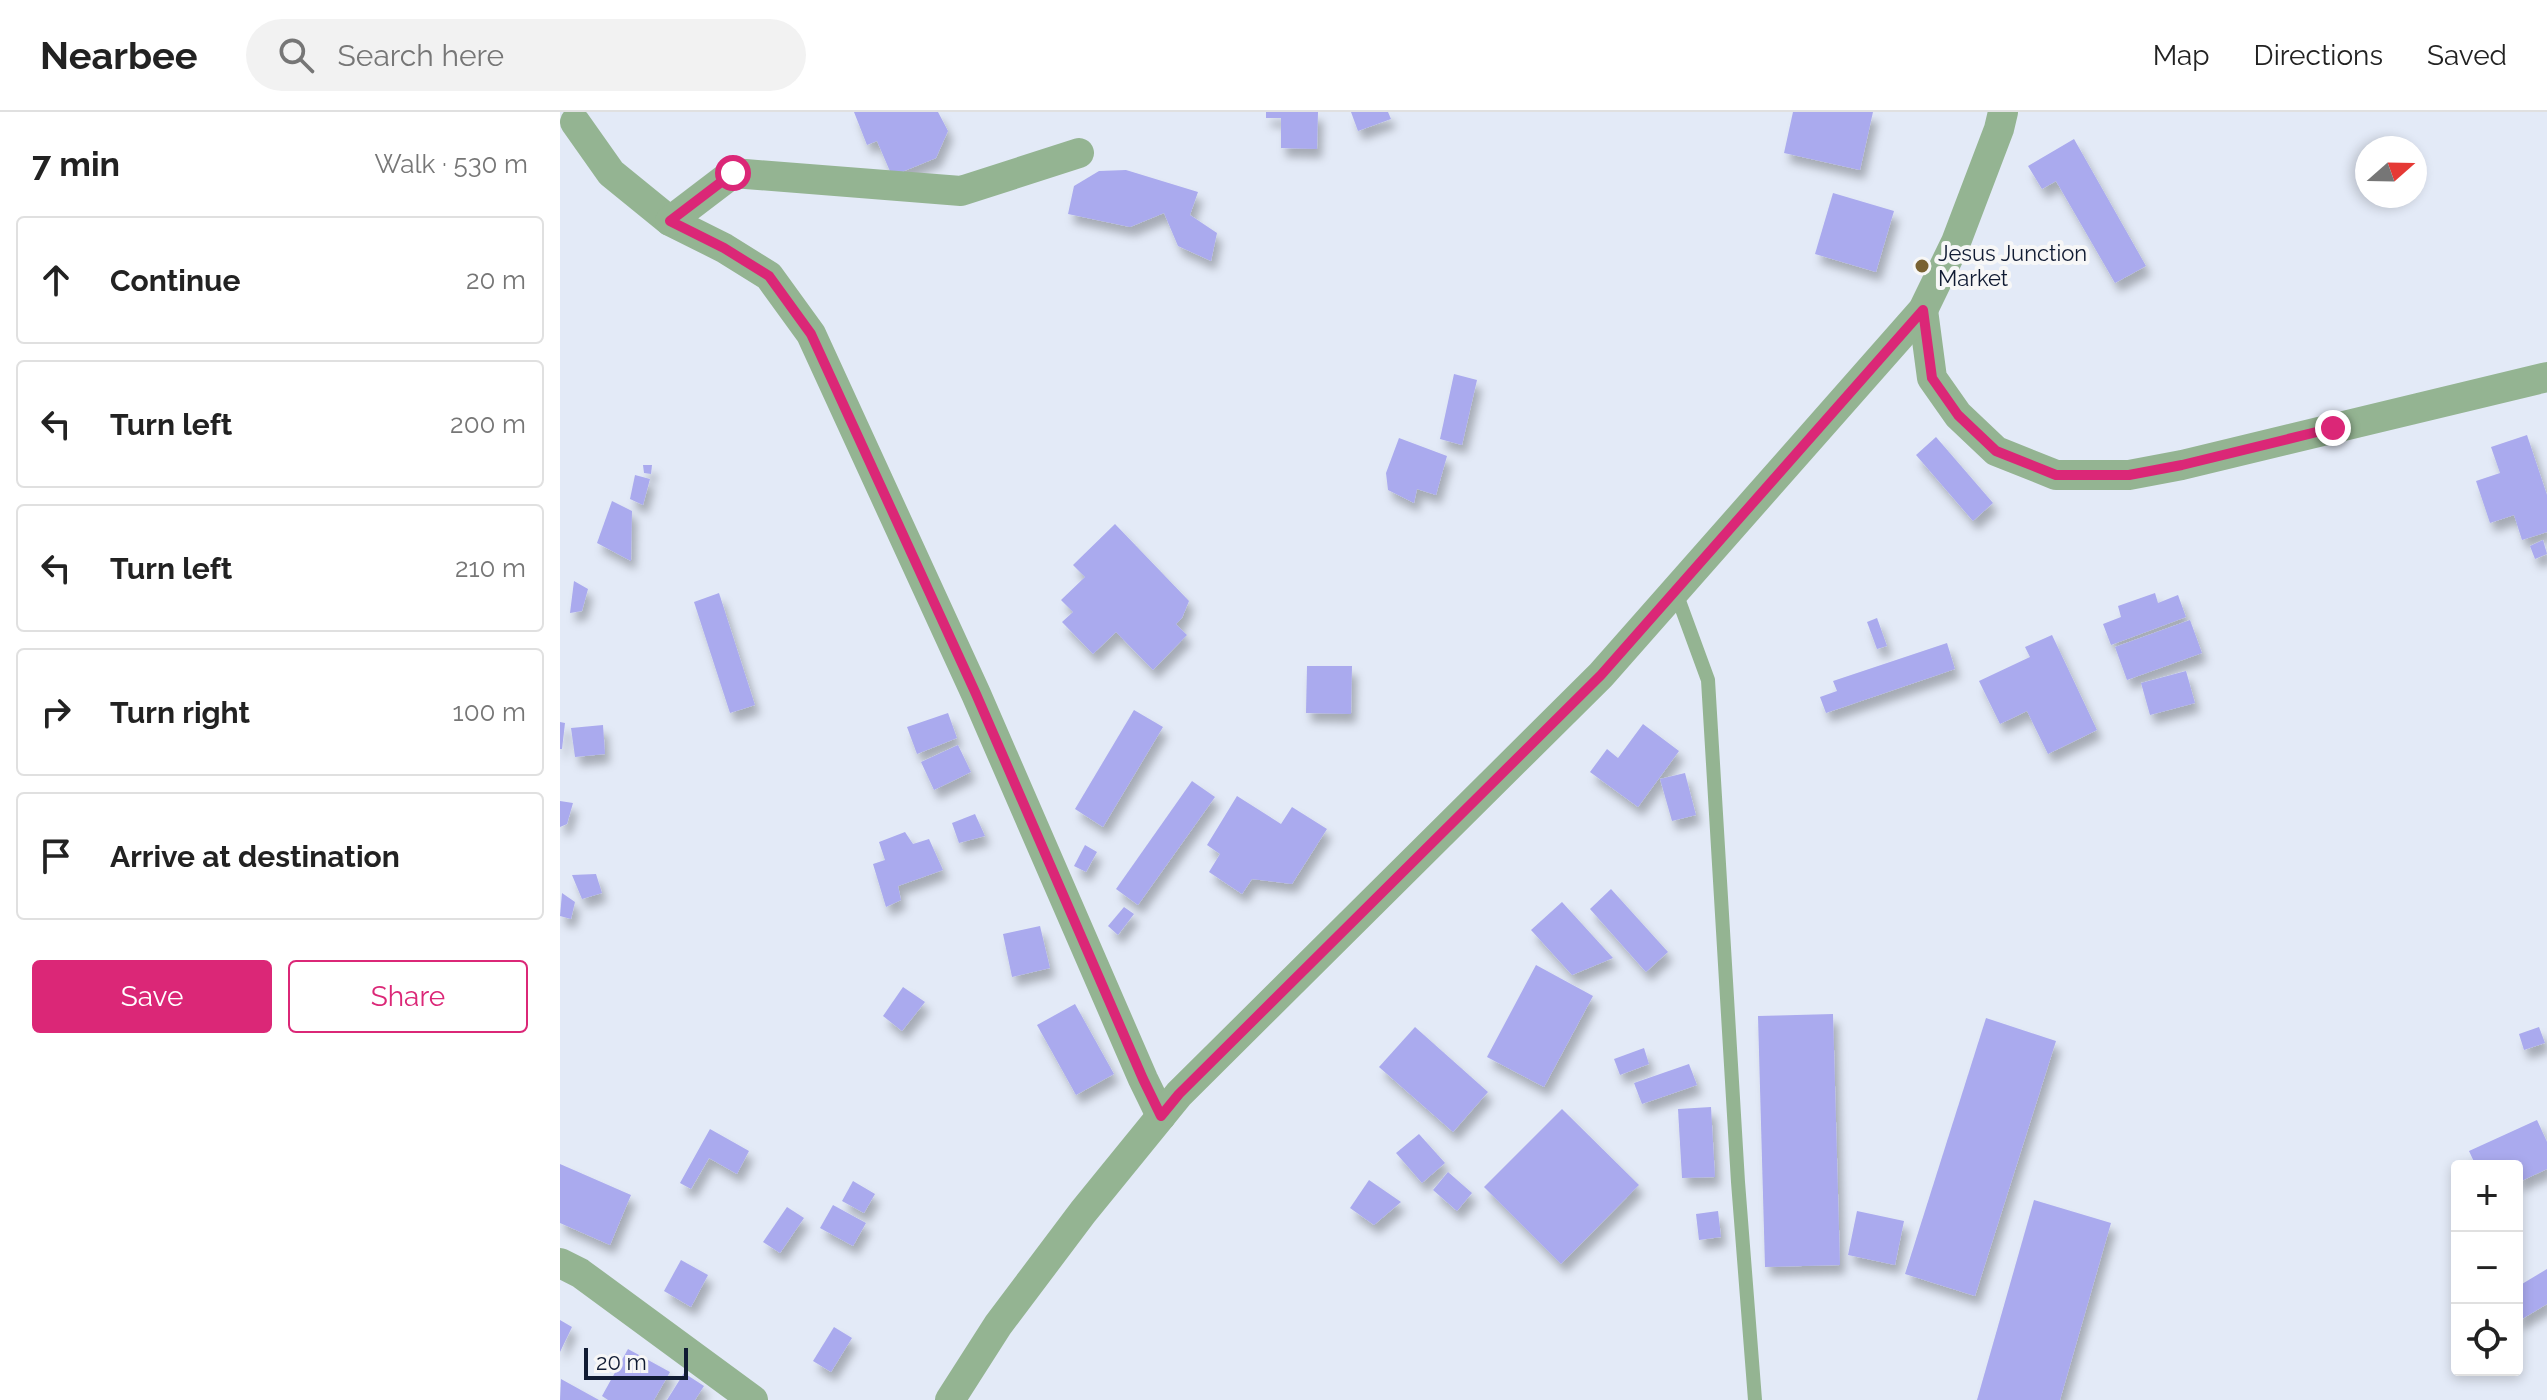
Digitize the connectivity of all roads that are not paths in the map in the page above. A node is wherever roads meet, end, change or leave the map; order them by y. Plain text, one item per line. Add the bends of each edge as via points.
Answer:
1 (2003, 112) edge
2 (575, 122) dead end
3 (1079, 153) dead end
4 (670, 221) junction
5 (1923, 310) junction
6 (2547, 377) edge
7 (1675, 589) junction
8 (1161, 1116) junction
9 (560, 1263) edge
10 (753, 1400) edge
11 (950, 1400) edge
12 (1755, 1400) edge

1 - 5 street via 1956,242
2 - 4 street via 611,173
3 - 4 street via 961,191 733,173
4 - 8 street via 769,276 811,334
5 - 6 street via 1932,378 1958,415 1996,451 2056,475 2129,475 2182,465
5 - 7 street
7 - 8 street via 1601,675
7 - 12 lane via 1708,680
8 - 11 street via 998,1325
9 - 10 street

